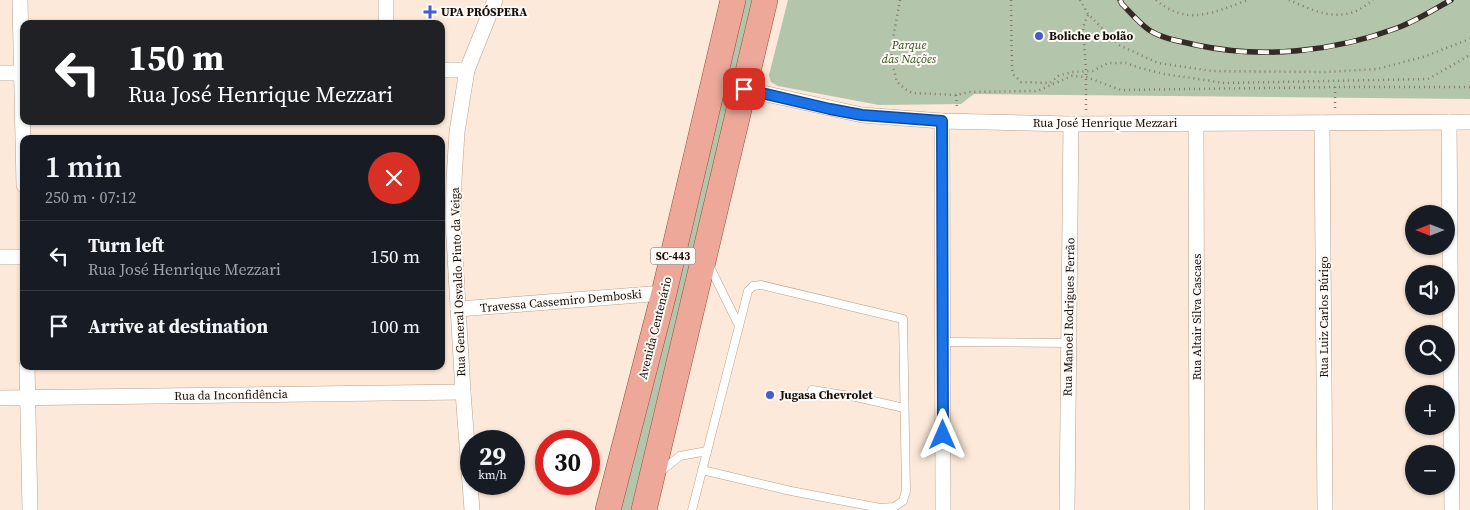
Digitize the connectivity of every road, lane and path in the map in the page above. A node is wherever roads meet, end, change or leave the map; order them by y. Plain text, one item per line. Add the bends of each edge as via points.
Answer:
1 (20, 0) edge
2 (386, 0) edge
3 (494, 0) edge
4 (733, 0) edge
5 (765, 0) edge
6 (900, 0) edge
7 (1011, 0) edge
8 (1080, 0) edge
9 (1156, 0) edge
10 (1248, 0) edge
11 (1289, 0) edge
12 (1373, 0) edge
13 (1088, 14) junction
14 (21, 20) edge
15 (386, 20) edge
16 (1470, 39) edge
17 (1470, 55) edge
18 (445, 70) edge
19 (467, 70) junction
20 (1086, 72) junction
21 (0, 73) edge
22 (20, 73) edge
23 (1086, 77) junction
24 (1335, 87) junction
25 (1470, 87) edge
26 (744, 89) junction
27 (942, 121) junction
28 (1449, 122) junction
29 (1470, 122) edge
30 (1329, 123) junction
31 (1078, 124) junction
32 (1196, 124) junction
33 (447, 222) edge
34 (705, 255) junction
35 (20, 257) edge
36 (0, 258) edge
37 (664, 292) junction
38 (458, 309) junction
39 (739, 326) junction
40 (943, 342) junction
41 (1069, 343) junction
42 (27, 370) edge
43 (812, 390) dead end
44 (463, 392) junction
45 (0, 398) edge
46 (28, 398) junction
47 (904, 408) junction
48 (707, 451) junction
49 (702, 470) junction
50 (652, 478) junction
51 (30, 510) edge
52 (472, 510) edge
53 (608, 510) edge
54 (644, 510) edge
55 (692, 510) edge
56 (943, 510) edge
57 (1068, 510) edge
58 (1197, 510) edge
59 (1325, 510) edge
60 (1452, 510) edge

1 - 14 street
2 - 15 street
3 - 19 street, Rua General Osvaldo Pinto da Veiga
4 - 37 main road, Avenida Centenário / SC-443
5 - 26 main road
6 - 23 path via 891,58 897,82 912,93 956,95 1037,91 1072,76
7 - 20 path via 1012,68 1017,79 1050,83 1058,76
8 - 13 path
9 - 10 path via 1170,10 1198,16
11 - 12 path via 1320,12 1345,15
13 - 16 path via 1119,45 1142,56 1158,63 1212,72 1377,69 1423,57
13 - 20 path via 1083,27
17 - 20 path via 1428,79 1226,83 1164,74 1126,63 1108,64
18 - 19 street
19 - 33 street, Rua General Osvaldo Pinto da Veiga
20 - 23 path
21 - 22 street
23 - 24 path via 1121,90
23 - 31 path
24 - 25 path
24 - 30 path
26 - 27 street, Rua José Henrique Mezzari via 862,115
26 - 34 main road
27 - 31 street, Rua José Henrique Mezzari
27 - 40 street
28 - 29 street, Rua José Henrique Mezzari
28 - 30 street, Rua José Henrique Mezzari
28 - 60 street
30 - 32 street, Rua José Henrique Mezzari
30 - 59 street, Rua Luiz Carlos Búrigo
31 - 32 street, Rua José Henrique Mezzari
31 - 41 street, Rua Manoel Rodrigues Ferrão
32 - 58 street, Rua Altair Silva Cascaes
33 - 38 street, Rua General Osvaldo Pinto da Veiga
34 - 39 lane
34 - 50 main road
35 - 36 street
37 - 38 street, Travessa Cassemiro Demboski
37 - 53 main road, Avenida Centenário / SC-443
38 - 44 street, Rua General Osvaldo Pinto da Veiga
39 - 47 lane via 748,291 761,285 903,319
39 - 48 lane
40 - 41 lane
40 - 56 street
41 - 57 street, Rua Manoel Rodrigues Ferrão
42 - 46 street
43 - 47 lane
44 - 46 street, Rua da Inconfidência
44 - 52 street, Rua General Osvaldo Pinto da Veiga
45 - 46 street, Rua da Inconfidência
46 - 51 street
47 - 49 lane via 906,491 903,501 894,506 880,508
48 - 49 lane
48 - 50 lane via 680,456
49 - 55 lane
50 - 54 main road

